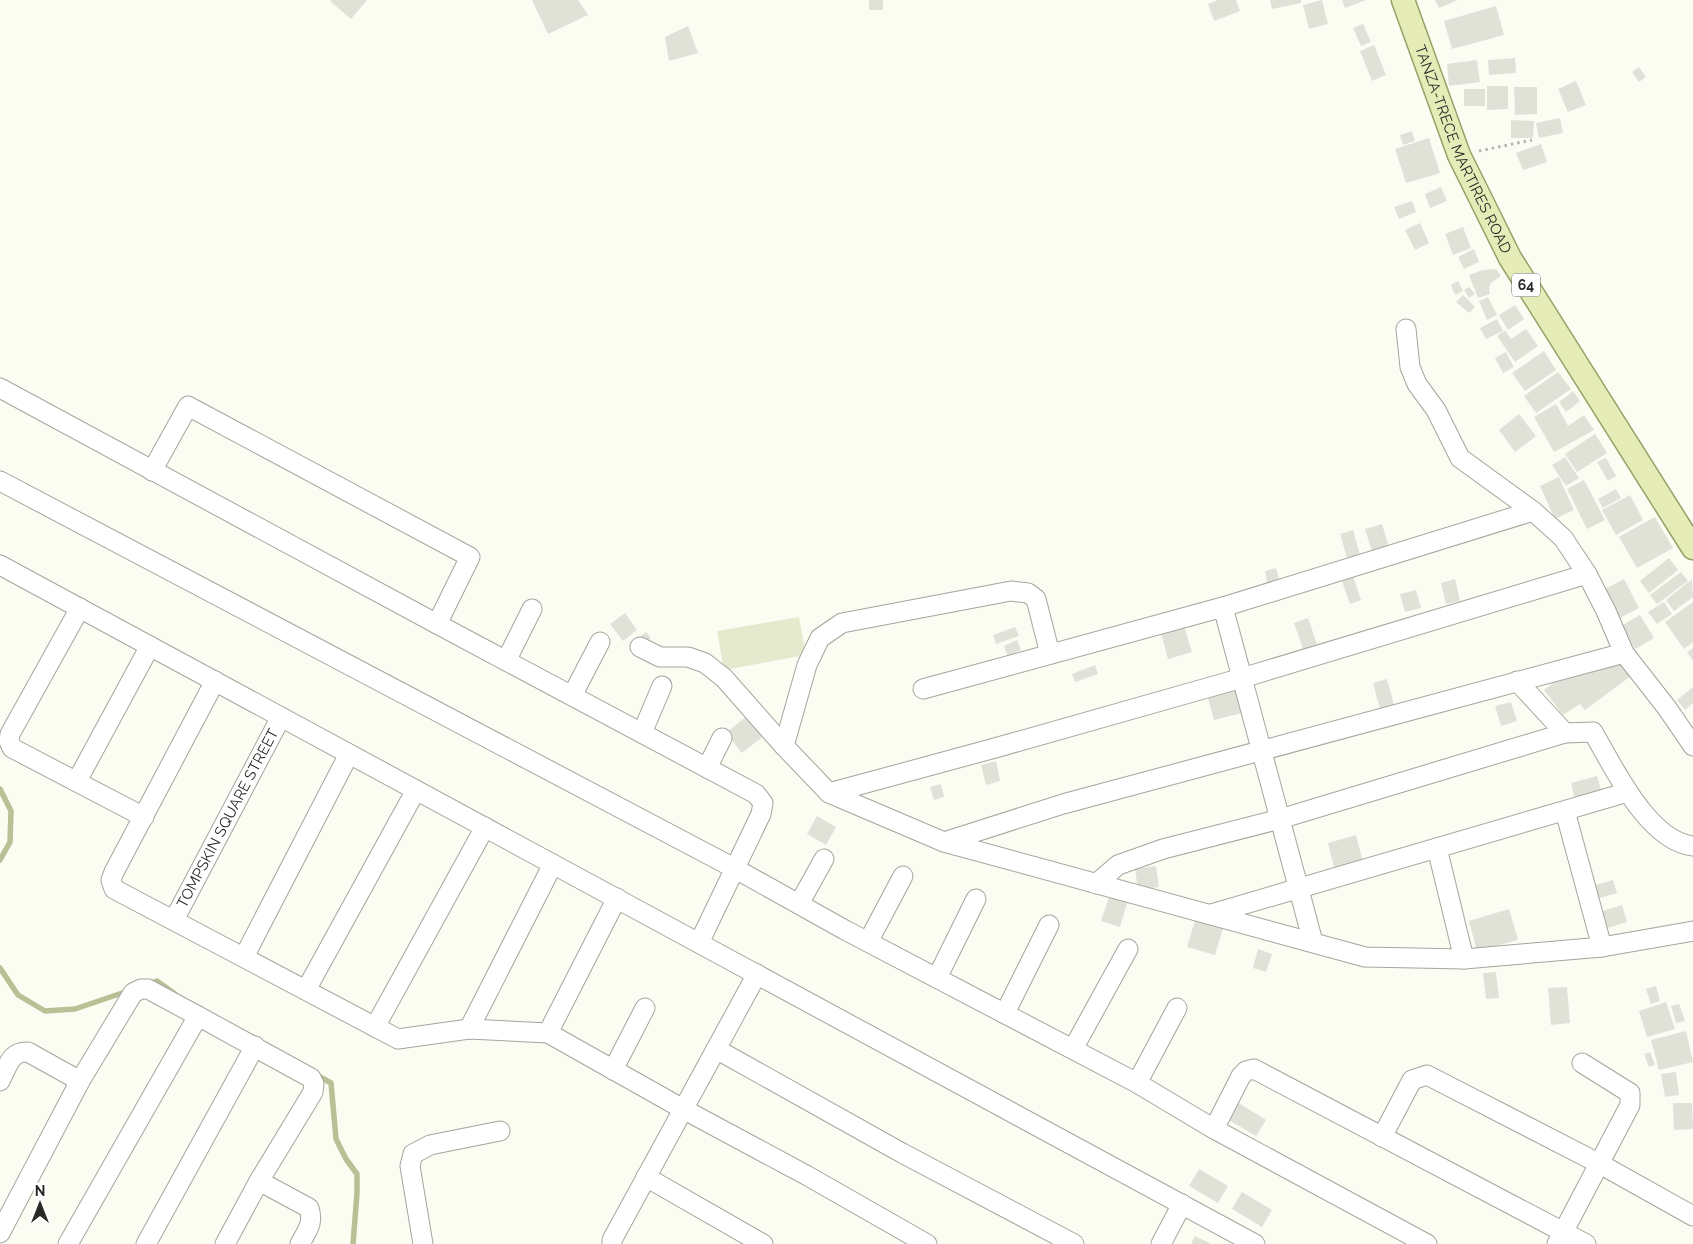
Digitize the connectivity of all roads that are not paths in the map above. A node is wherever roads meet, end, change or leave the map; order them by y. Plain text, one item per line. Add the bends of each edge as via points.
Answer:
1 (1403, 0) edge
2 (1406, 329) dead end
3 (0, 388) edge
4 (152, 471) junction
5 (0, 481) edge
6 (1533, 511) junction
7 (1693, 548) edge
8 (0, 565) edge
9 (1587, 574) junction
10 (1223, 607) junction
11 (80, 608) junction
12 (532, 609) dead end
13 (437, 624) junction
14 (600, 642) dead end
15 (150, 646) junction
16 (640, 647) dead end
17 (1624, 653) junction
18 (1050, 654) junction
19 (506, 661) junction
20 (1242, 678) junction
21 (215, 681) junction
22 (1517, 681) junction
23 (662, 686) dead end
24 (923, 689) dead end
25 (572, 696) junction
26 (281, 717) junction
27 (642, 733) junction
28 (1565, 733) junction
29 (722, 738) dead end
30 (784, 746) junction
31 (1693, 746) edge
32 (1261, 750) junction
33 (349, 754) junction
34 (707, 768) junction
35 (77, 782) junction
36 (416, 790) junction
37 (1628, 792) junction
38 (829, 793) junction
39 (1565, 811) junction
40 (144, 816) junction
41 (1280, 819) junction
42 (485, 827) junction
43 (944, 842) junction
44 (1693, 846) edge
45 (1437, 848) junction
46 (824, 859) dead end
47 (553, 864) junction
48 (734, 868) junction
49 (903, 876) dead end
50 (1096, 884) junction
51 (1299, 888) junction
52 (617, 898) junction
53 (976, 899) dead end
54 (798, 904) junction
55 (1210, 914) junction
56 (174, 920) junction
57 (1049, 924) dead end
58 (1693, 932) edge
59 (868, 942) junction
60 (1314, 942) junction
61 (699, 943) junction
62 (1602, 947) junction
63 (1128, 948) dead end
64 (244, 958) junction
65 (1464, 959) junction
66 (757, 974) junction
67 (936, 978) junction
68 (306, 990) junction
69 (645, 1008) dead end
70 (1177, 1008) dead end
71 (1005, 1013) junction
72 (198, 1016) junction
73 (375, 1027) junction
74 (469, 1029) junction
75 (548, 1034) junction
76 (254, 1046) junction
77 (716, 1049) junction
78 (1073, 1049) junction
79 (1582, 1063) dead end
80 (613, 1070) junction
81 (0, 1081) edge
82 (80, 1081) junction
83 (1137, 1083) junction
84 (683, 1109) junction
85 (1214, 1129) junction
86 (500, 1131) dead end
87 (1382, 1137) junction
88 (1600, 1164) junction
89 (646, 1177) junction
90 (259, 1181) junction
91 (1182, 1204) junction
92 (1693, 1216) edge
93 (0, 1233) edge
94 (1560, 1238) edge
95 (68, 1244) edge
96 (146, 1244) edge
97 (225, 1244) edge
98 (300, 1244) edge
99 (423, 1244) edge
100 (612, 1244) edge
101 (763, 1244) edge
102 (927, 1244) edge
103 (1074, 1244) edge
104 (1161, 1244) edge
105 (1255, 1244) edge
106 (1427, 1244) edge
107 (1586, 1244) edge

1 - 7 main road, TANZA-TRECE MARTIRES ROAD / 64 via 1459,154 1510,258
2 - 6 street via 1410,367 1417,384 1436,410 1460,458
3 - 4 street
4 - 13 street
4 - 13 street via 188,406 470,557
5 - 48 street
6 - 9 street via 1563,538
6 - 10 street
8 - 11 street
9 - 17 street
9 - 20 street
10 - 18 street
10 - 20 street
11 - 15 street
11 - 35 street via 9,741 12,748
12 - 19 street
13 - 19 street
14 - 25 street
15 - 21 street
15 - 35 street
16 - 30 street via 660,657 688,657 705,663 724,678
17 - 22 street
17 - 31 street
18 - 24 street
18 - 30 street via 1036,599 1028,593 1011,591 842,623 820,638 807,665
19 - 25 street
20 - 32 street
20 - 38 street
21 - 26 street
21 - 40 street
22 - 28 street
22 - 32 street
23 - 27 street
25 - 27 street
26 - 33 street
26 - 56 street, TOMPSKIN SQUARE STREET
27 - 34 street
28 - 37 street via 1593,732
28 - 41 street
29 - 34 street
30 - 38 street
32 - 41 street
32 - 43 street via 1063,804
33 - 36 street
33 - 64 street
34 - 48 street via 756,794 764,803
35 - 40 street
36 - 42 street
36 - 68 street
37 - 39 street
37 - 44 street via 1669,838
38 - 43 street
39 - 45 street
39 - 62 street
40 - 56 street via 111,880 114,888
41 - 50 street via 1154,853 1118,866
41 - 51 street
42 - 47 street
42 - 73 street
43 - 50 street
45 - 51 street
45 - 65 street
46 - 54 street
47 - 52 street
47 - 74 street
48 - 54 street
48 - 61 street
49 - 59 street
50 - 55 street
51 - 55 street
51 - 60 street
52 - 61 street
52 - 75 street
53 - 67 street
54 - 59 street
55 - 60 street
56 - 64 street
57 - 71 street
58 - 62 street
59 - 67 street
60 - 65 street via 1365,957
61 - 66 street
62 - 65 street
63 - 78 street
64 - 68 street
66 - 77 street
66 - 91 street
67 - 71 street
68 - 73 street
69 - 80 street
70 - 83 street
71 - 78 street
72 - 76 street
72 - 82 street via 148,989 133,993
72 - 95 street
73 - 74 street via 398,1039
74 - 75 street
75 - 80 street
76 - 90 street via 311,1078 314,1084 313,1092
76 - 96 street
77 - 84 street
77 - 103 street
78 - 83 street
79 - 88 street via 1630,1093 1630,1104
80 - 84 street
81 - 82 street via 14,1055 20,1051 28,1052
82 - 93 street
83 - 85 street
84 - 89 street
84 - 102 street
85 - 87 street via 1241,1076 1254,1069
85 - 106 street
86 - 99 street via 430,1145 413,1154 410,1166
87 - 88 street via 1412,1080 1426,1075
87 - 94 street
88 - 92 street
88 - 94 street
89 - 100 street
89 - 101 street
90 - 97 street
90 - 98 street via 308,1208 311,1223
91 - 104 street
91 - 105 street
94 - 107 street

